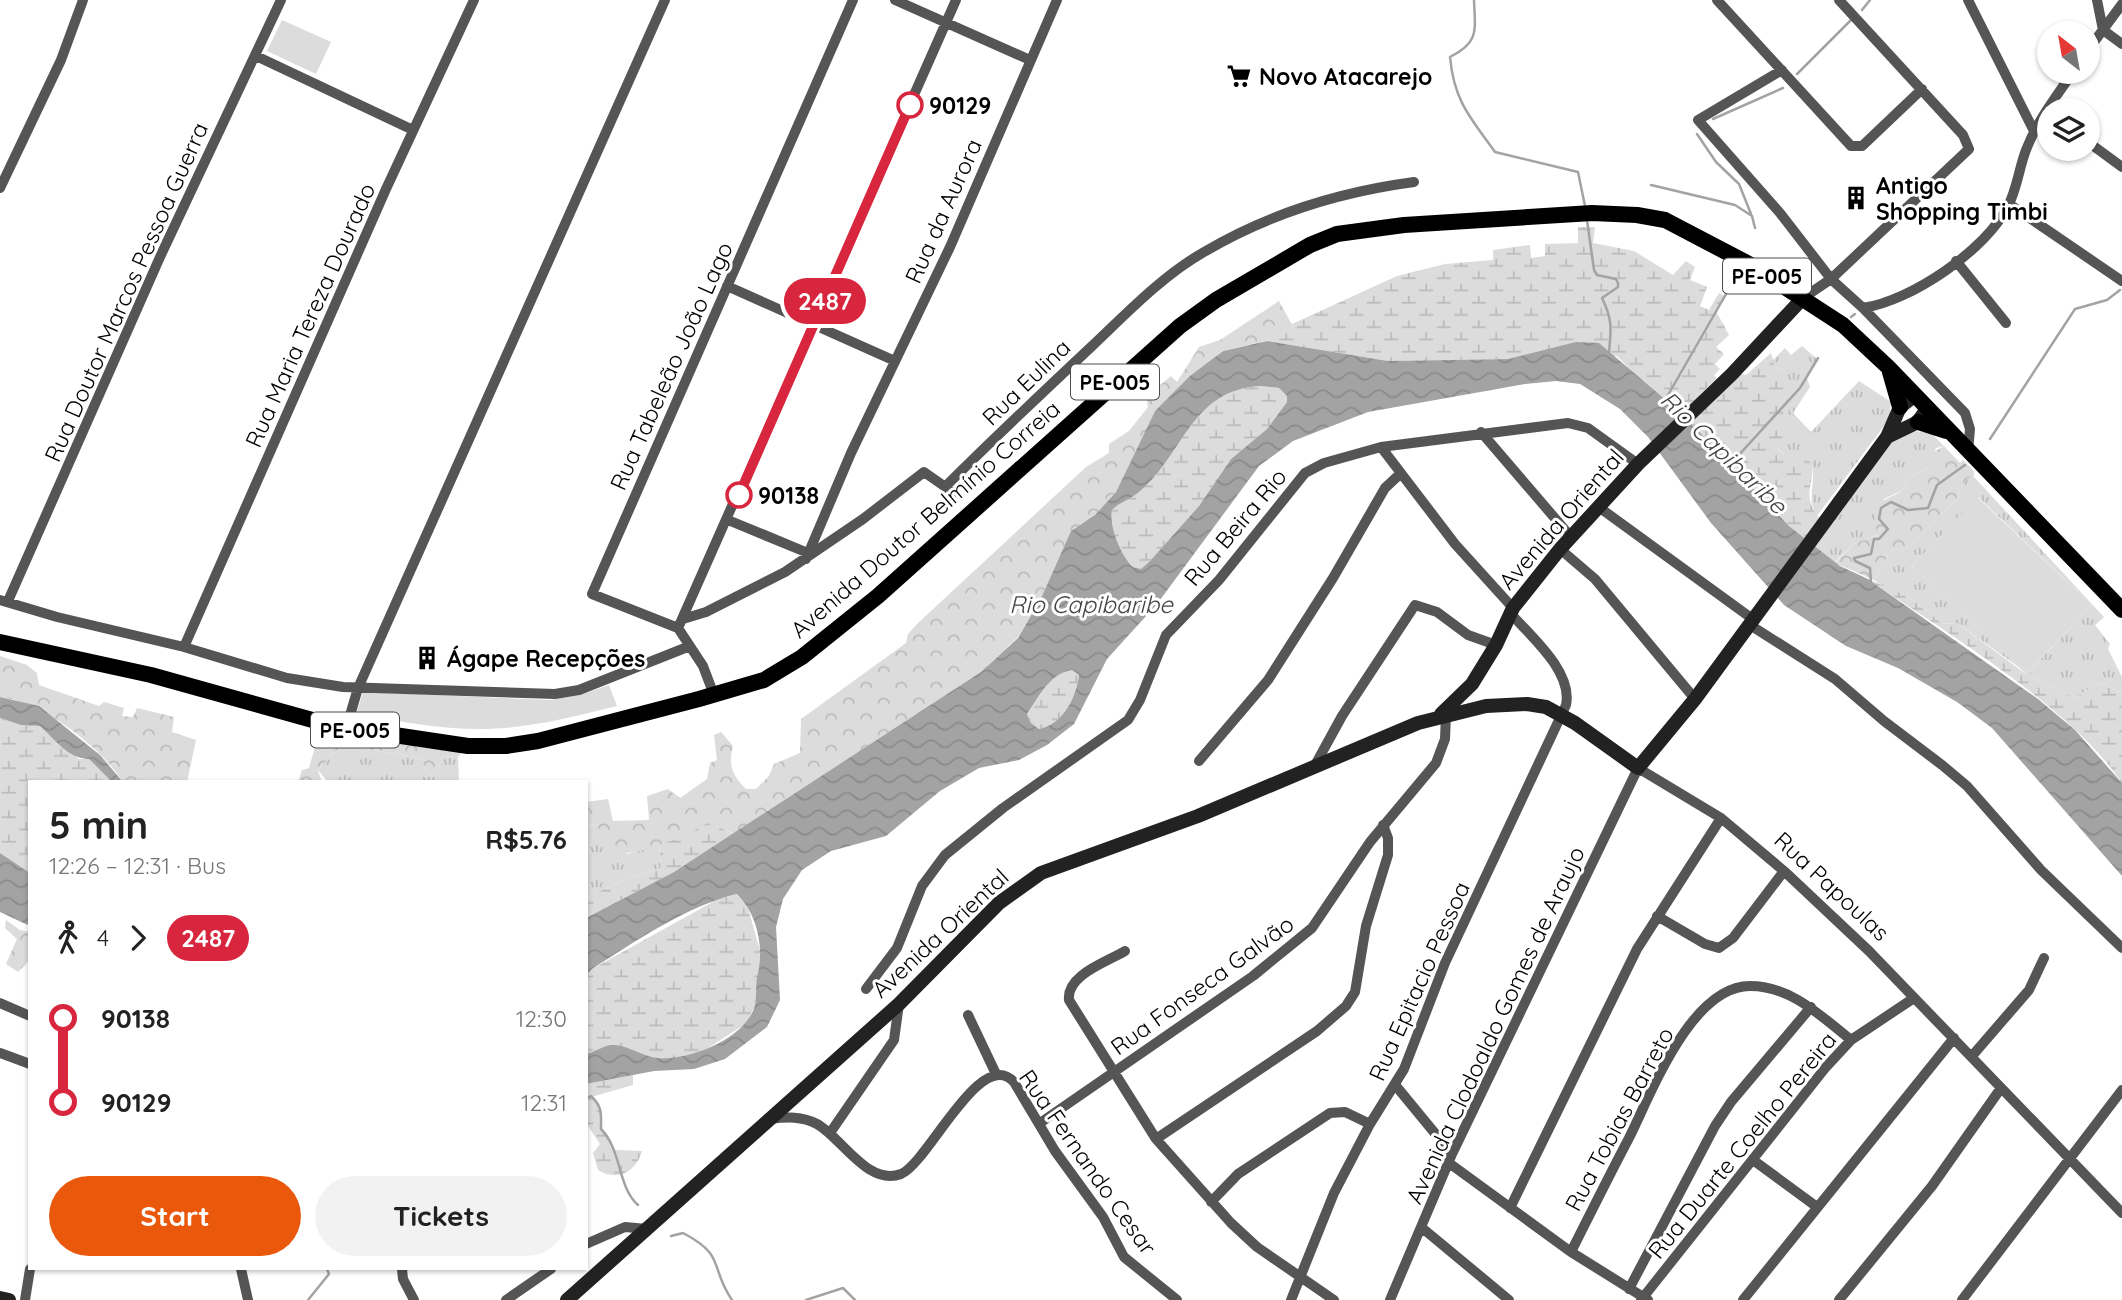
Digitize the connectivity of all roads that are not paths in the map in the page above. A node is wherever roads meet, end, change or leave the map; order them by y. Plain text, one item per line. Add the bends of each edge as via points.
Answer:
1 (83, 0) edge
2 (281, 0) edge
3 (474, 0) edge
4 (665, 0) edge
5 (853, 0) edge
6 (895, 0) edge
7 (956, 0) edge
8 (1057, 0) edge
9 (1717, 0) edge
10 (1839, 0) edge
11 (1968, 0) edge
12 (2097, 0) edge
13 (2122, 4) edge
14 (946, 22) junction
15 (2103, 30) junction
16 (2100, 34) edge
17 (2122, 44) edge
18 (256, 56) junction
19 (1030, 60) junction
20 (1782, 70) junction
21 (1922, 89) junction
22 (2037, 127) edge
23 (413, 130) junction
24 (2034, 131) junction
25 (2100, 151) edge
26 (2122, 167) edge
27 (1414, 182) dead end
28 (0, 188) edge
29 (2009, 204) junction
30 (1956, 261) junction
31 (1831, 279) junction
32 (2122, 282) edge
33 (727, 286) junction
34 (1804, 298) junction
35 (1863, 308) junction
36 (2006, 323) dead end
37 (814, 326) junction
38 (895, 360) junction
39 (1888, 367) junction
40 (1914, 396) junction
41 (1900, 407) junction
42 (1922, 415) junction
43 (1481, 432) junction
44 (1883, 443) junction
45 (1381, 447) junction
46 (1968, 453) junction
47 (1643, 459) junction
48 (1400, 474) junction
49 (1600, 508) junction
50 (728, 520) junction
51 (1571, 537) junction
52 (1560, 549) junction
53 (807, 556) junction
54 (4, 601) edge
55 (2122, 610) edge
56 (1512, 611) junction
57 (1755, 619) junction
58 (680, 623) junction
59 (0, 642) edge
60 (1496, 645) junction
61 (690, 646) junction
62 (184, 647) junction
63 (1472, 684) junction
64 (358, 688) junction
65 (714, 695) junction
66 (1695, 699) junction
67 (1486, 706) junction
68 (1561, 714) junction
69 (1442, 715) junction
70 (346, 729) junction
71 (1199, 761) dead end
72 (1314, 767) junction
73 (1638, 768) junction
74 (1721, 818) junction
75 (1382, 825) junction
76 (1784, 871) junction
77 (1657, 916) junction
78 (2122, 948) edge
79 (1125, 951) dead end
80 (2044, 958) dead end
81 (866, 989) dead end
82 (1914, 998) junction
83 (0, 1003) edge
84 (899, 1004) junction
85 (1811, 1007) junction
86 (28, 1015) edge
87 (968, 1015) dead end
88 (1954, 1038) junction
89 (1851, 1040) junction
90 (0, 1053) edge
91 (1972, 1056) junction
92 (28, 1063) edge
93 (1115, 1073) junction
94 (996, 1074) junction
95 (1396, 1086) junction
96 (2001, 1088) junction
97 (2122, 1090) edge
98 (769, 1119) junction
99 (1040, 1123) junction
100 (1370, 1124) junction
101 (830, 1133) junction
102 (1156, 1139) junction
103 (1451, 1159) junction
104 (1753, 1160) junction
105 (2069, 1160) junction
106 (1211, 1202) junction
107 (1817, 1207) junction
108 (1510, 1208) junction
109 (2122, 1213) edge
110 (1421, 1227) junction
111 (647, 1229) junction
112 (588, 1243) edge
113 (1571, 1252) junction
114 (30, 1270) edge
115 (241, 1270) edge
116 (402, 1270) edge
117 (540, 1272) edge
118 (1301, 1278) junction
119 (1629, 1289) junction
120 (0, 1298) edge
121 (1395, 1298) edge
122 (1644, 1299) edge
123 (9, 1300) edge
124 (25, 1300) edge
125 (248, 1300) edge
126 (414, 1300) edge
127 (506, 1300) edge
128 (567, 1300) edge
129 (1177, 1300) edge
130 (1291, 1300) edge
131 (1334, 1300) edge
132 (1509, 1300) edge
133 (1743, 1300) edge
134 (1839, 1300) edge
135 (1962, 1300) edge

1 - 28 street via 61,60
2 - 18 street, Rua Doutor Marcos Pessoa Guerra
3 - 23 street, Rua Maria Tereza Dourado
4 - 64 street
5 - 33 street, Rua Tabeleão João Lago
6 - 14 street
7 - 14 street
8 - 19 street, Rua da Aurora
9 - 20 street
10 - 21 street
11 - 24 street
12 - 15 street
13 - 15 street
14 - 19 street
14 - 37 street
15 - 16 street
15 - 17 street
18 - 23 street
18 - 54 street, Rua Doutor Marcos Pessoa Guerra
19 - 38 street, Rua da Aurora via 950,247
20 - 21 street via 1856,147 1867,142
20 - 31 street via 1698,120
21 - 31 street via 1963,135 1968,152
22 - 24 street
23 - 62 street, Rua Maria Tereza Dourado
24 - 29 street
25 - 26 street
27 - 53 street, Rua Eulina via 1322,199 1202,253 1170,275 1105,334 950,490 924,472
29 - 30 street via 1989,234
29 - 32 street
30 - 35 street via 1901,298
30 - 36 street
31 - 34 street
31 - 35 street
33 - 37 street
33 - 58 street, Rua Tabeleão João Lago via 592,594
34 - 39 main road, Avenida Doutor Belmínio Correia / PE-005 via 1843,325
34 - 47 street, Avenida Oriental
34 - 65 main road, Avenida Doutor Belmínio Correia / PE-005 via 1678,225 1637,215 1586,213 1337,234 1216,300 1180,326 878,596 802,657 764,680
35 - 46 street via 1965,413 1970,429
37 - 38 street
37 - 50 street
38 - 53 street, Rua da Aurora
39 - 40 main road, Avenida Doutor Belmínio Correia / PE-005
39 - 41 main road
40 - 41 street
40 - 42 main road, PE-005
41 - 44 street
42 - 44 street
42 - 46 main road, PE-005
43 - 45 street, Rua Beira Rio
43 - 47 street, Rua Beira Rio via 1581,425
43 - 51 street
44 - 57 street
45 - 48 street
45 - 81 street, Rua Beira Rio via 1324,463 1298,480 1219,580 1166,635 1128,720 945,855 922,886 903,938
46 - 55 main road, PE-005
47 - 49 street, Avenida Oriental
48 - 56 street
48 - 71 street via 1385,488 1268,680
49 - 51 street, Avenida Oriental
49 - 57 street
50 - 53 street
50 - 58 street
51 - 52 street, Avenida Oriental
52 - 56 street, Avenida Oriental
52 - 66 street via 1595,579
53 - 58 street, Rua Eulina
54 - 62 street
56 - 60 street, Avenida Oriental
56 - 68 street via 1567,687
57 - 66 street
57 - 78 street via 1950,772
58 - 61 street
59 - 70 main road, Avenida Doutor Belmínio Correia / PE-005 via 151,675
60 - 63 street, Avenida Oriental
60 - 72 street via 1415,605
61 - 64 street via 579,690 555,694
61 - 65 street
62 - 64 street via 287,678
63 - 67 street via 1475,696
63 - 69 street, Avenida Oriental
64 - 70 street
65 - 70 main road, Avenida Doutor Belmínio Correia / PE-005 via 506,746 468,746
66 - 73 street
67 - 68 street, Rua Papoulas via 1527,704
67 - 69 street, Rua Papoulas
68 - 73 street, Rua Papoulas
68 - 95 street, Rua Epitacio Pessoa via 1445,963
69 - 72 street, Avenida Oriental
69 - 75 street, Rua Fonseca Galvão via 1445,739 1436,763
72 - 84 street, Avenida Oriental via 1198,816 1041,873 999,903
73 - 74 street, Rua Papoulas
73 - 103 street, Avenida Clodoaldo Gomes de Araujo
74 - 76 street, Rua Papoulas
74 - 77 street
75 - 93 street, Rua Fonseca Galvão via 1300,940
75 - 102 street via 1388,855 1366,926 1355,992 1346,1006 1317,1031
76 - 77 street via 1734,938 1719,948
76 - 82 street, Rua Papoulas
77 - 108 street via 1623,974
79 - 93 street via 1077,979 1068,993
80 - 91 street via 2029,990
82 - 88 street, Rua Papoulas
82 - 89 street, Rua Duarte Coelho Pereira
83 - 86 street
84 - 98 street, Avenida Oriental
84 - 101 street via 894,1040
85 - 89 street, Rua Tobias Barreto
85 - 113 street, Rua Tobias Barreto via 1769,987 1747,985 1712,1003 1694,1021 1664,1065
85 - 119 street via 1715,1126
87 - 94 street
88 - 91 street, Rua Papoulas
88 - 107 street
89 - 104 street, Rua Duarte Coelho Pereira
90 - 92 street
91 - 96 street, Rua Papoulas
93 - 99 street, Rua Fonseca Galvão
93 - 102 street
94 - 99 street, Rua Fernando Cesar via 1014,1082
94 - 101 street, Rua Fernando Cesar via 966,1098 922,1155 901,1174 877,1172
95 - 100 street, Rua Epitacio Pessoa
95 - 103 street
96 - 105 street, Rua Papoulas
96 - 134 street via 1932,1186
97 - 105 street
98 - 101 street, Rua Fernando Cesar via 805,1119
98 - 111 street, Avenida Oriental
99 - 129 street, Rua Fernando Cesar via 1124,1257
100 - 106 street via 1345,1112 1330,1112 1238,1174
100 - 118 street, Rua Epitacio Pessoa via 1334,1193
102 - 106 street
103 - 108 street
103 - 110 street, Avenida Clodoaldo Gomes de Araujo
104 - 107 street
104 - 122 street, Rua Duarte Coelho Pereira
105 - 109 street, Rua Papoulas
105 - 135 street
106 - 118 street
107 - 133 street
108 - 113 street
110 - 121 street, Avenida Clodoaldo Gomes de Araujo
110 - 132 street
111 - 112 street via 625,1227
111 - 128 street, Avenida Oriental
113 - 119 street
114 - 124 street
115 - 125 street
116 - 126 street
117 - 127 street
118 - 130 street, Rua Epitacio Pessoa
118 - 131 street
119 - 122 street
120 - 123 street

